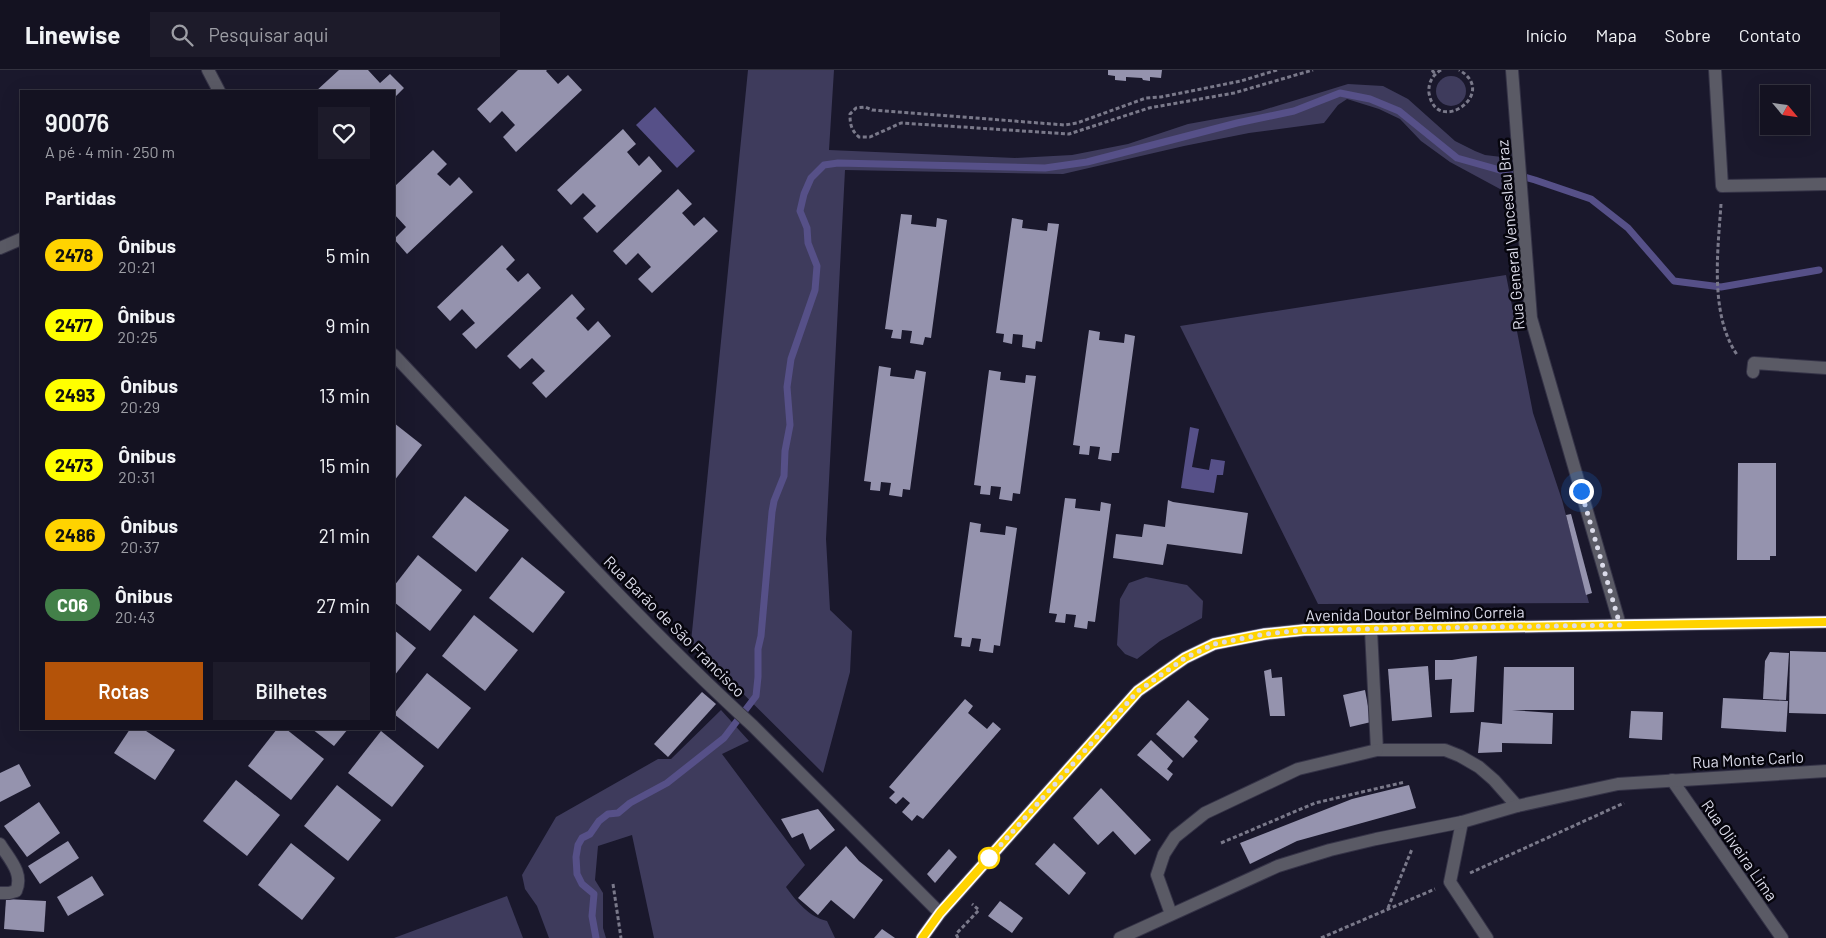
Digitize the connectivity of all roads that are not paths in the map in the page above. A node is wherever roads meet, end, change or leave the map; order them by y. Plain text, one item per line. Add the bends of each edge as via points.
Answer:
1 (208, 70) edge
2 (1512, 70) edge
3 (1716, 70) edge
4 (218, 90) edge
5 (1826, 184) edge
6 (20, 239) edge
7 (0, 248) edge
8 (395, 356) edge
9 (1754, 368) road end
10 (1826, 368) edge
11 (1826, 622) edge
12 (1620, 625) junction
13 (1371, 630) junction
14 (1377, 750) junction
15 (1826, 771) edge
16 (1672, 780) junction
17 (1517, 806) junction
18 (1462, 822) junction
19 (0, 844) edge
20 (0, 893) edge
21 (940, 913) junction
22 (1170, 914) junction
23 (922, 938) edge
24 (1120, 938) edge
25 (1488, 938) edge
26 (1782, 938) edge

1 - 4 street
2 - 12 street, Rua General Venceslau Braz via 1531,318
3 - 5 street via 1722,186
6 - 7 street
8 - 21 street, Rua Barão de São Francisco via 611,588
9 - 10 street
11 - 12 main road, Avenida Doutor Belmino Correia
12 - 13 main road, Avenida Doutor Belmino Correia
13 - 14 street
13 - 21 main road, Avenida Doutor Belmino Correia via 1304,630 1265,634 1214,644 1185,658 1138,691
14 - 17 street via 1445,750 1479,767
14 - 22 street via 1298,769 1205,813 1175,837 1164,854 1157,875
15 - 16 street, Rua Monte Carlo
16 - 17 street, Rua Monte Carlo via 1618,784
16 - 26 street, Rua Oliveira Lima
17 - 18 street, Rua Monte Carlo
18 - 22 street, Rua Monte Carlo via 1330,850 1278,866
18 - 25 street via 1450,882
19 - 20 street via 20,882 16,891
21 - 23 main road, Avenida Doutor Belmino Correia
22 - 24 street, Rua Monte Carlo

